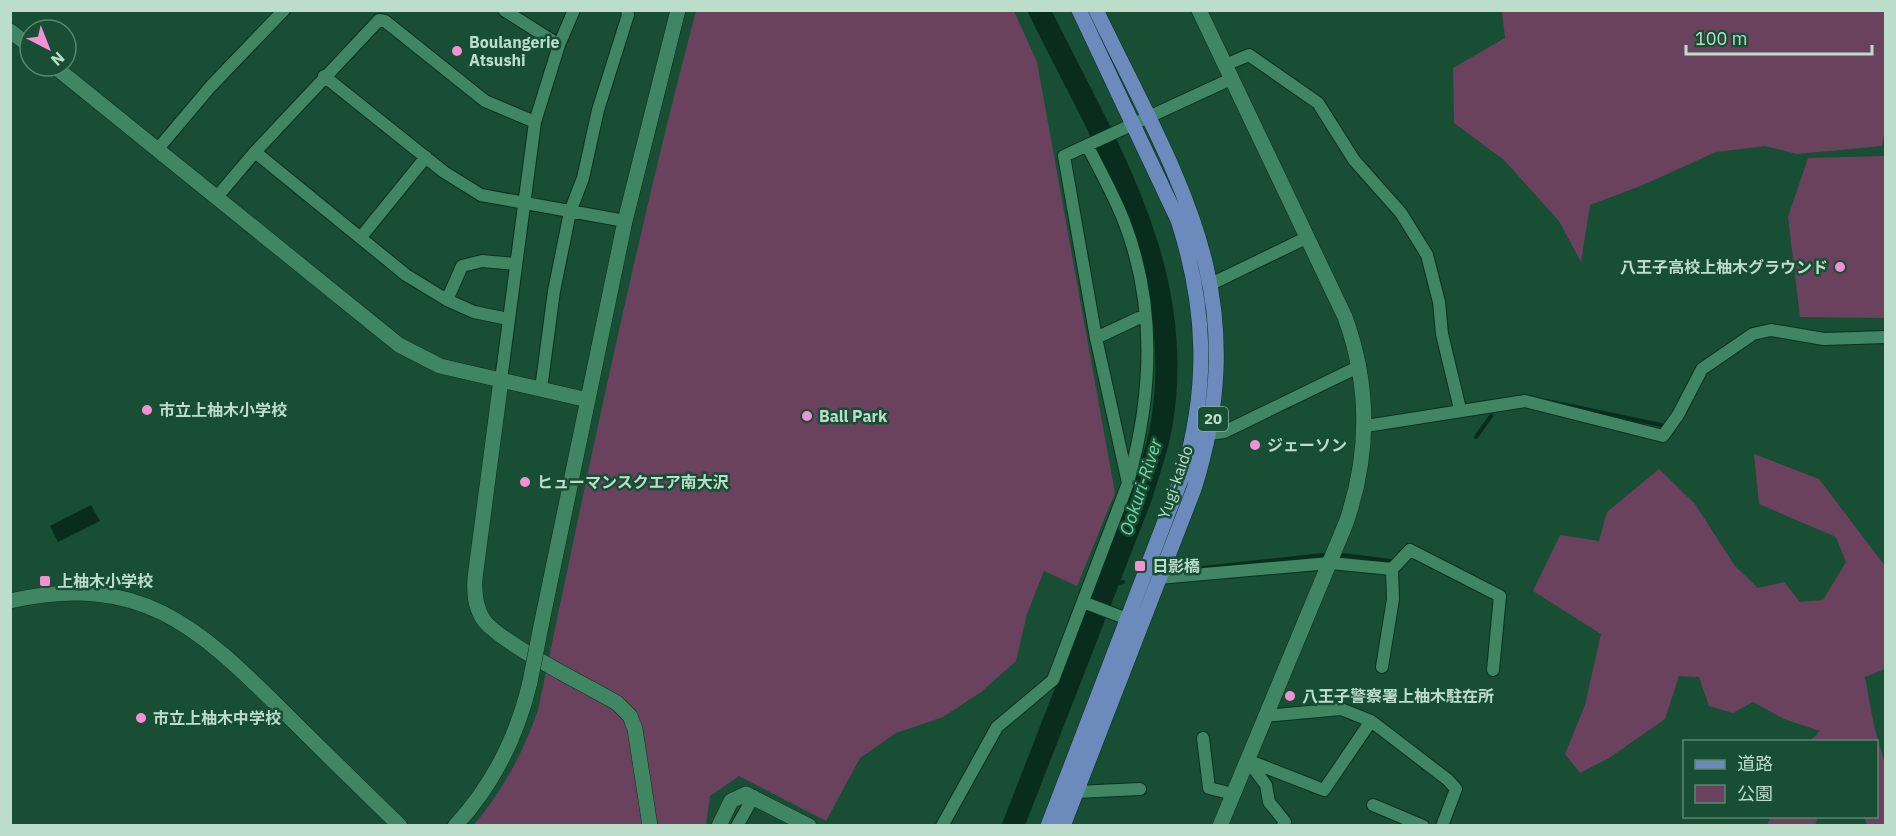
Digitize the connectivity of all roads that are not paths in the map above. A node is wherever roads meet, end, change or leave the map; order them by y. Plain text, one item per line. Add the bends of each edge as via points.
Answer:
1 (284, 10) edge
2 (504, 10) edge
3 (574, 10) edge
4 (627, 10) edge
5 (678, 10) edge
6 (1080, 10) edge
7 (1096, 10) edge
8 (1199, 10) edge
9 (559, 45) junction
10 (1228, 72) junction
11 (324, 76) junction
12 (69, 78) edge
13 (1140, 120) junction
14 (535, 122) junction
15 (1090, 145) junction
16 (157, 150) junction
17 (255, 152) junction
18 (426, 157) junction
19 (216, 198) junction
20 (522, 205) junction
21 (570, 212) junction
22 (625, 221) junction
23 (361, 237) junction
24 (1308, 237) junction
25 (515, 264) junction
26 (1211, 284) junction
27 (447, 300) junction
28 (1145, 315) junction
29 (508, 319) junction
30 (1886, 337) edge
31 (1096, 338) junction
32 (1360, 366) junction
33 (501, 380) junction
34 (541, 389) junction
35 (588, 400) junction
36 (1460, 409) junction
37 (1366, 426) junction
38 (1210, 434) junction
39 (1128, 483) junction
40 (1330, 563) junction
41 (1392, 569) junction
42 (1159, 578) junction
43 (10, 601) edge
44 (1084, 602) junction
45 (1135, 622) junction
46 (1382, 667) dead end
47 (1493, 670) dead end
48 (1265, 716) junction
49 (1371, 722) junction
50 (1203, 738) dead end
51 (1247, 760) junction
52 (1140, 789) dead end
53 (1076, 792) junction
54 (1233, 794) junction
55 (754, 796) junction
56 (1373, 804) dead end
57 (400, 825) edge
58 (455, 825) edge
59 (650, 825) edge
60 (719, 825) edge
61 (737, 825) edge
62 (809, 825) edge
63 (942, 825) edge
64 (1048, 825) edge
65 (1063, 825) edge
66 (1220, 825) edge
67 (1283, 825) edge
68 (1423, 825) edge
69 (1442, 825) edge

1 - 16 street via 211,86
2 - 9 street
3 - 9 street
4 - 21 street via 583,178
5 - 22 street
6 - 13 main road, Yugi-kaido / 20
7 - 13 main road, Yugi-kaido / 20
8 - 10 street
9 - 14 street
10 - 13 street
10 - 24 street
10 - 36 street via 1249,55 1308,95 1330,119 1354,159 1401,213 1427,255 1432,271
11 - 14 street via 379,20 385,21 485,101
11 - 17 street
11 - 18 street
12 - 16 street
13 - 15 street
13 - 26 main road, Yugi-kaido / 20 via 1193,217
13 - 45 main road, Yugi-kaido / 20 via 1188,253 1201,338 1200,394 1191,447
14 - 20 street
15 - 28 street via 1125,224
15 - 31 street via 1064,156
16 - 19 street
17 - 19 street
17 - 23 street
18 - 20 street via 467,189
18 - 23 street
19 - 33 street via 399,345 440,366
20 - 21 street
20 - 25 street
21 - 22 street
21 - 34 street via 554,291
22 - 35 street
23 - 27 street via 406,275
24 - 26 street
24 - 32 street via 1345,317
25 - 27 street via 482,261 462,266
25 - 29 street
26 - 38 main road, Yugi-kaido / 20 via 1218,364
27 - 29 street via 474,312
28 - 31 street
28 - 39 street via 1147,395
29 - 33 street
30 - 36 street via 1824,339 1771,330 1753,334 1702,369 1663,436 1525,401
31 - 39 street
32 - 37 street
32 - 38 street via 1224,432
33 - 34 street
33 - 59 street via 475,578 476,603 495,631 616,703 630,716
34 - 35 street
35 - 58 street, bridge via 522,713 498,769 482,795
36 - 37 street
37 - 40 street via 1357,488
38 - 42 main road, Yugi-kaido / 20 via 1194,489
39 - 44 street
40 - 41 street
40 - 42 street
40 - 48 street
41 - 46 street via 1394,599
41 - 47 street via 1410,550 1500,596
42 - 45 main road, Yugi-kaido / 20
43 - 57 street via 48,594 108,595 154,609 186,625 224,653
44 - 45 street
44 - 63 street via 1053,680 997,727
45 - 53 main road, Yugi-kaido / 20
45 - 64 main road, Yugi-kaido / 20
48 - 49 street via 1341,709
48 - 51 street
49 - 51 street via 1324,790
49 - 69 street via 1456,789
50 - 54 street via 1209,788
51 - 54 street
51 - 67 street via 1266,785 1269,802 1285,822
52 - 53 street
53 - 65 main road, Yugi-kaido / 20
54 - 66 street
55 - 60 street via 741,794 731,801
55 - 61 street
55 - 62 street
56 - 68 street

